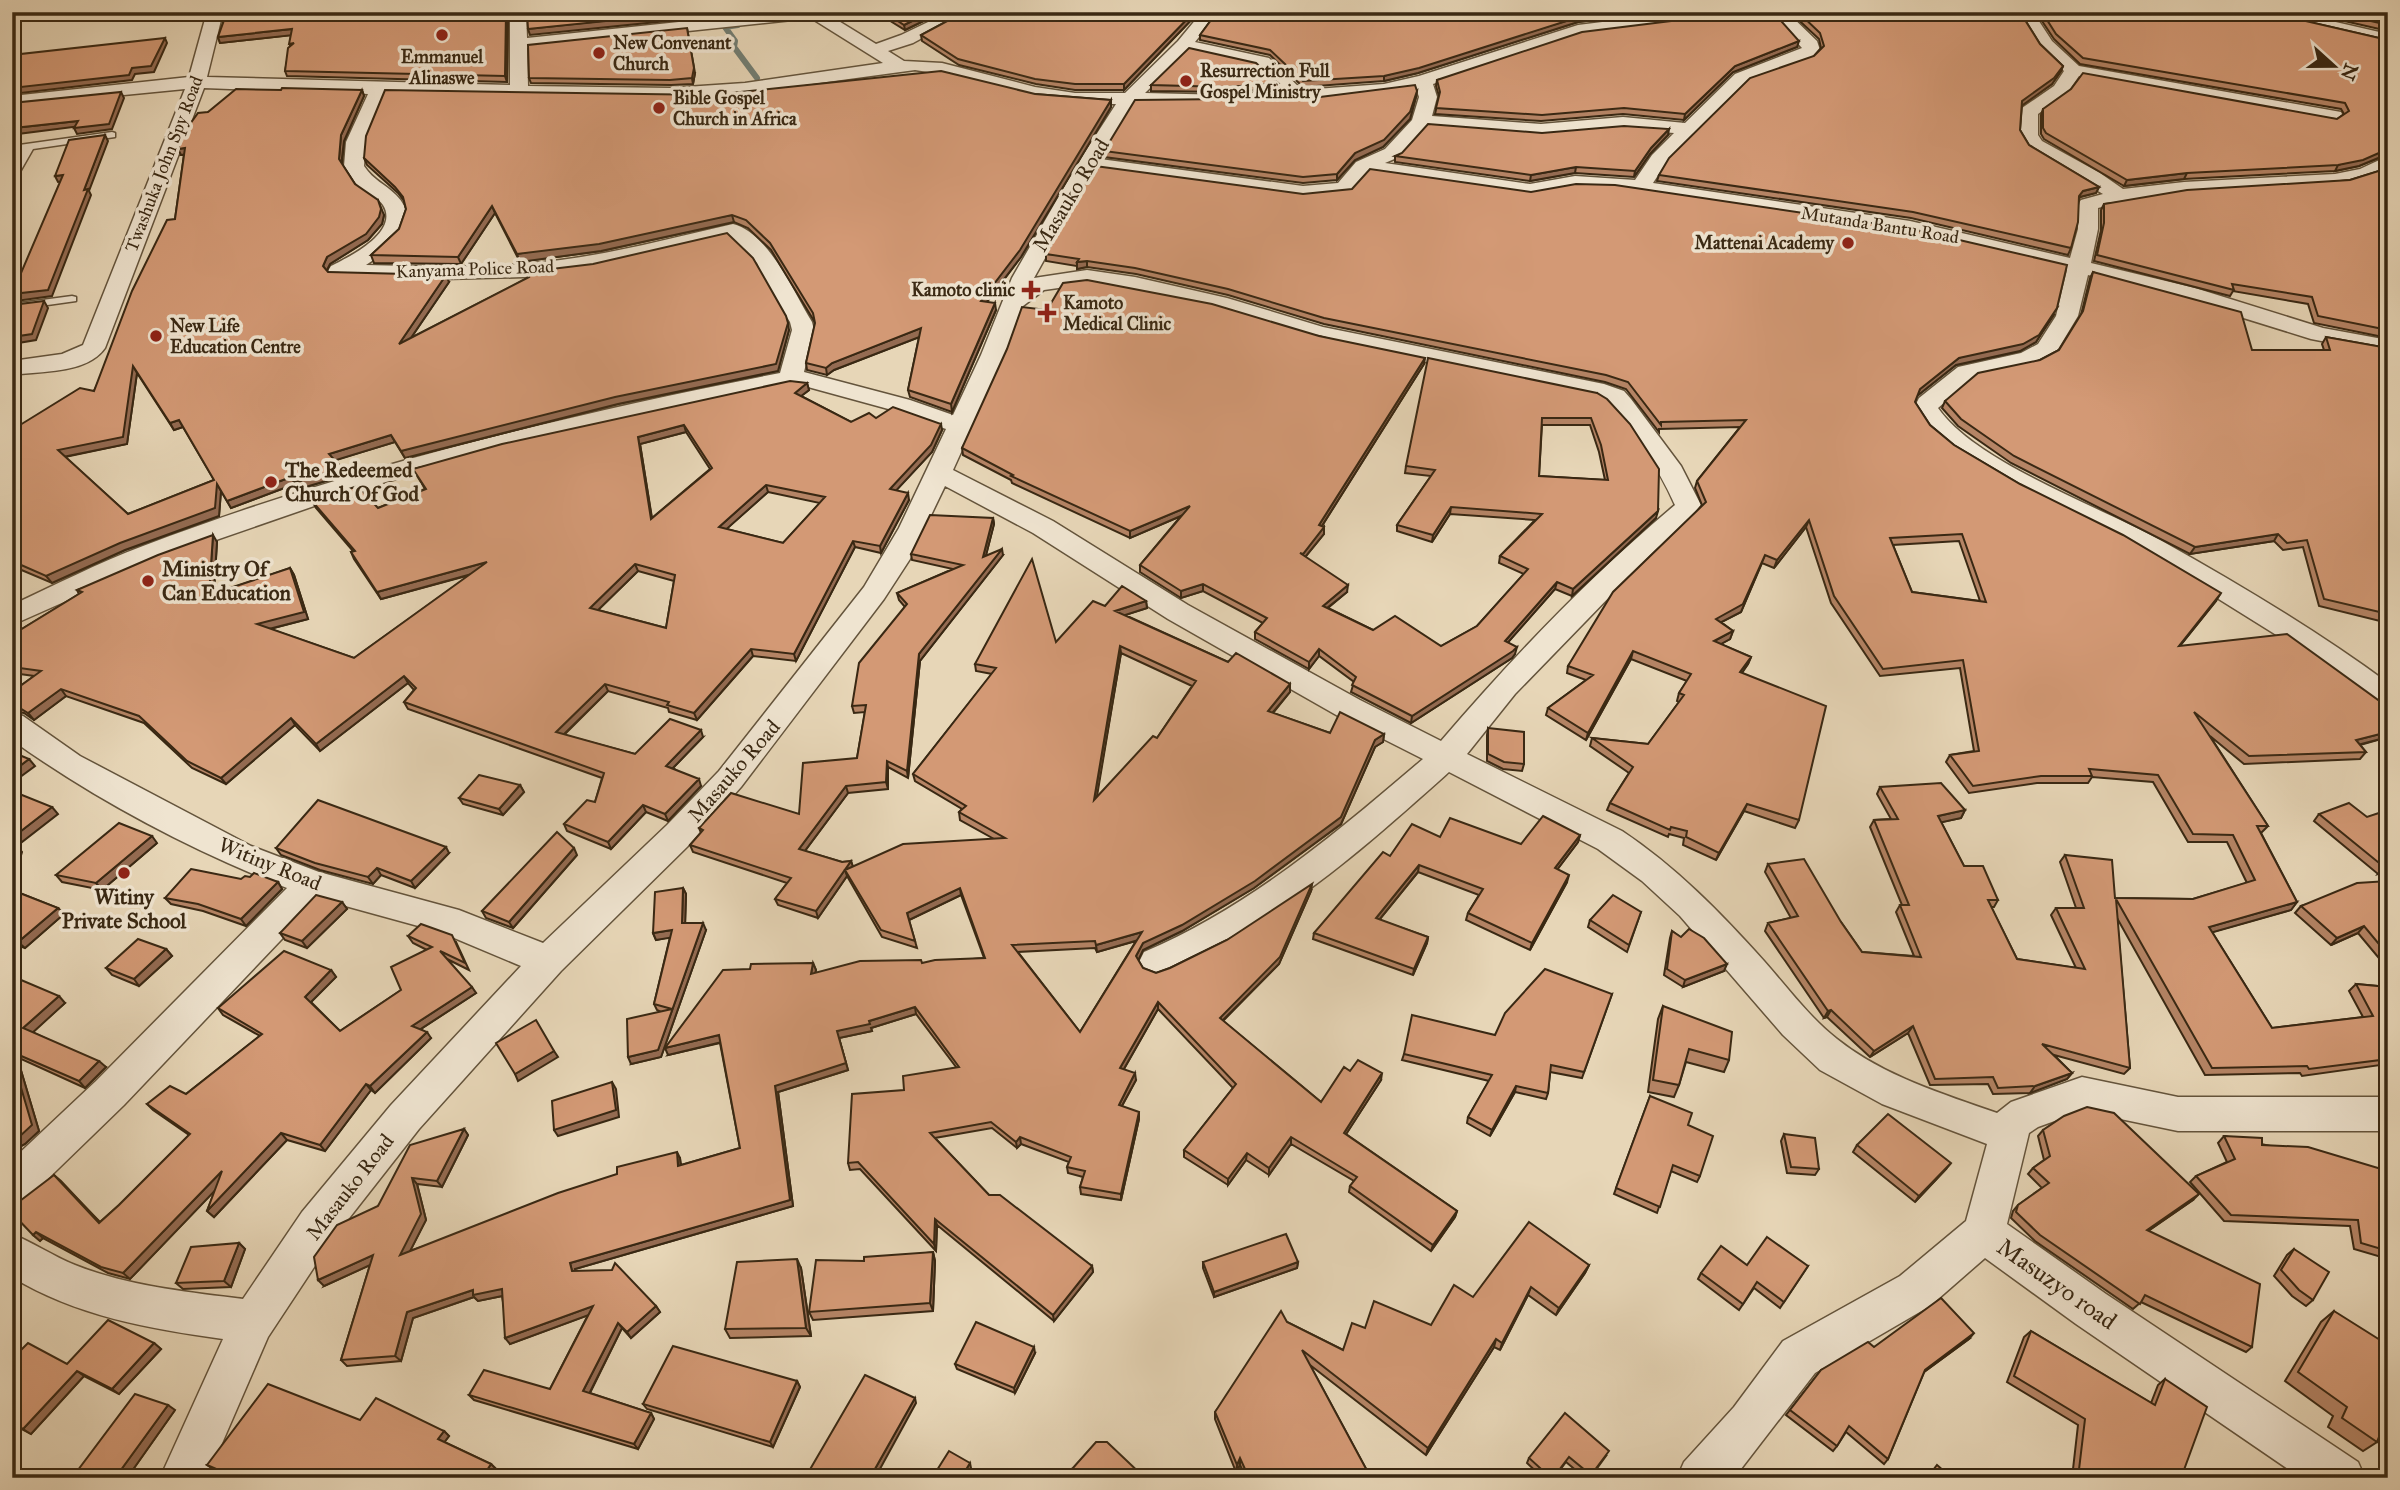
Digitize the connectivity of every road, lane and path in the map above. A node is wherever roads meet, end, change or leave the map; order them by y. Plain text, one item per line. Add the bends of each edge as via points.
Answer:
1 (215, 12) edge
2 (519, 12) edge
3 (814, 12) edge
4 (962, 12) edge
5 (1211, 12) edge
6 (1726, 12) edge
7 (1777, 12) edge
8 (2025, 12) edge
9 (2269, 12) edge
10 (1585, 21) edge
11 (2388, 39) edge
12 (519, 44) junction
13 (1184, 45) junction
14 (876, 50) junction
15 (900, 66) junction
16 (2073, 70) junction
17 (1423, 81) junction
18 (197, 82) junction
19 (379, 89) junction
20 (519, 92) junction
21 (1297, 96) junction
22 (1128, 100) junction
23 (12, 101) edge
24 (2334, 116) edge
25 (1421, 121) junction
26 (1689, 129) junction
27 (112, 135) dead end
28 (29, 147) junction
29 (12, 149) edge
30 (2388, 162) edge
31 (1088, 163) junction
32 (1363, 166) junction
33 (12, 177) edge
34 (1641, 186) junction
35 (2119, 196) junction
36 (2078, 265) junction
37 (72, 299) dead end
38 (1013, 303) junction
39 (12, 307) edge
40 (2388, 347) edge
41 (12, 368) edge
42 (791, 378) junction
43 (959, 425) junction
44 (938, 472) junction
45 (12, 616) edge
46 (2388, 699) edge
47 (12, 723) edge
48 (1446, 757) junction
49 (313, 884) junction
50 (548, 961) junction
51 (1157, 961) dead end
52 (2388, 1115) edge
53 (2008, 1134) junction
54 (12, 1187) edge
55 (1984, 1233) junction
56 (12, 1254) edge
57 (253, 1322) junction
58 (183, 1478) edge
59 (1700, 1478) edge
60 (2342, 1478) edge

1 - 18 street, Twashuka John Spy Road
2 - 12 street
3 - 12 street
3 - 14 street
4 - 14 street
5 - 13 street, Masauko Road
6 - 10 street
7 - 26 street via 1811,50 1741,78
8 - 16 street via 2046,44
9 - 11 street
10 - 17 street
12 - 20 street
13 - 21 street via 1263,62
13 - 22 street, Masauko Road
14 - 15 street
15 - 20 street via 746,89
15 - 22 street via 942,68 1056,96
16 - 24 street
16 - 35 street via 2057,94 2029,112 2029,135 2041,149
17 - 21 street
17 - 25 street via 1428,97
18 - 19 street
18 - 23 street
18 - 41 street, Twashuka John Spy Road via 93,348
19 - 20 street
19 - 42 street, Kanyama Police Road via 356,142 354,166 392,203 396,215 384,243 339,271 547,269 733,230 767,260 801,322
21 - 22 street
22 - 31 street, Masauko Road
25 - 26 street via 1541,130 1623,123
25 - 32 street via 1392,153
26 - 34 street via 1659,159
27 - 28 lane
28 - 29 lane
28 - 33 lane
30 - 35 street via 2366,174 2336,180
31 - 32 street via 1315,192 1344,189
31 - 38 street, Masauko Road via 1032,260
32 - 34 street, Mutanda Bantu Road via 1530,190 1575,182
34 - 36 street, Mutanda Bantu Road via 1910,227
35 - 36 street via 2088,204 2088,229
36 - 40 street, Mutanda Bantu Road via 2319,334
36 - 46 street via 2067,316 2047,349 2028,359 1966,372 1928,403 1929,417 1952,438 2019,480 2147,543
37 - 39 lane
38 - 43 street, Masauko Road
38 - 48 street via 1038,284 1087,276 1219,303 1319,333 1615,396 1680,482 1689,507 1641,548 1504,687
42 - 43 street
42 - 45 street via 499,442 363,480 151,553
43 - 44 street, Masauko Road
44 - 48 street via 1043,527 1336,701
44 - 50 street, Masauko Road via 896,559 770,731 680,834
47 - 49 street, Witiny Road via 69,764 121,793 239,855
48 - 51 street via 1285,891 1190,948
48 - 53 street via 1641,859 1687,899 1831,1057 1921,1104
49 - 50 street, Witiny Road via 447,920
49 - 54 street
50 - 57 street, Masauko Road via 405,1117 317,1226
52 - 53 street via 2178,1114 2082,1094 2025,1114 2012,1123
53 - 55 street
55 - 59 street, Masuzyo road via 1915,1291 1799,1357 1750,1423
55 - 60 street, Masuzyo road
56 - 57 street via 40,1273 91,1294
57 - 58 street, Masauko Road

